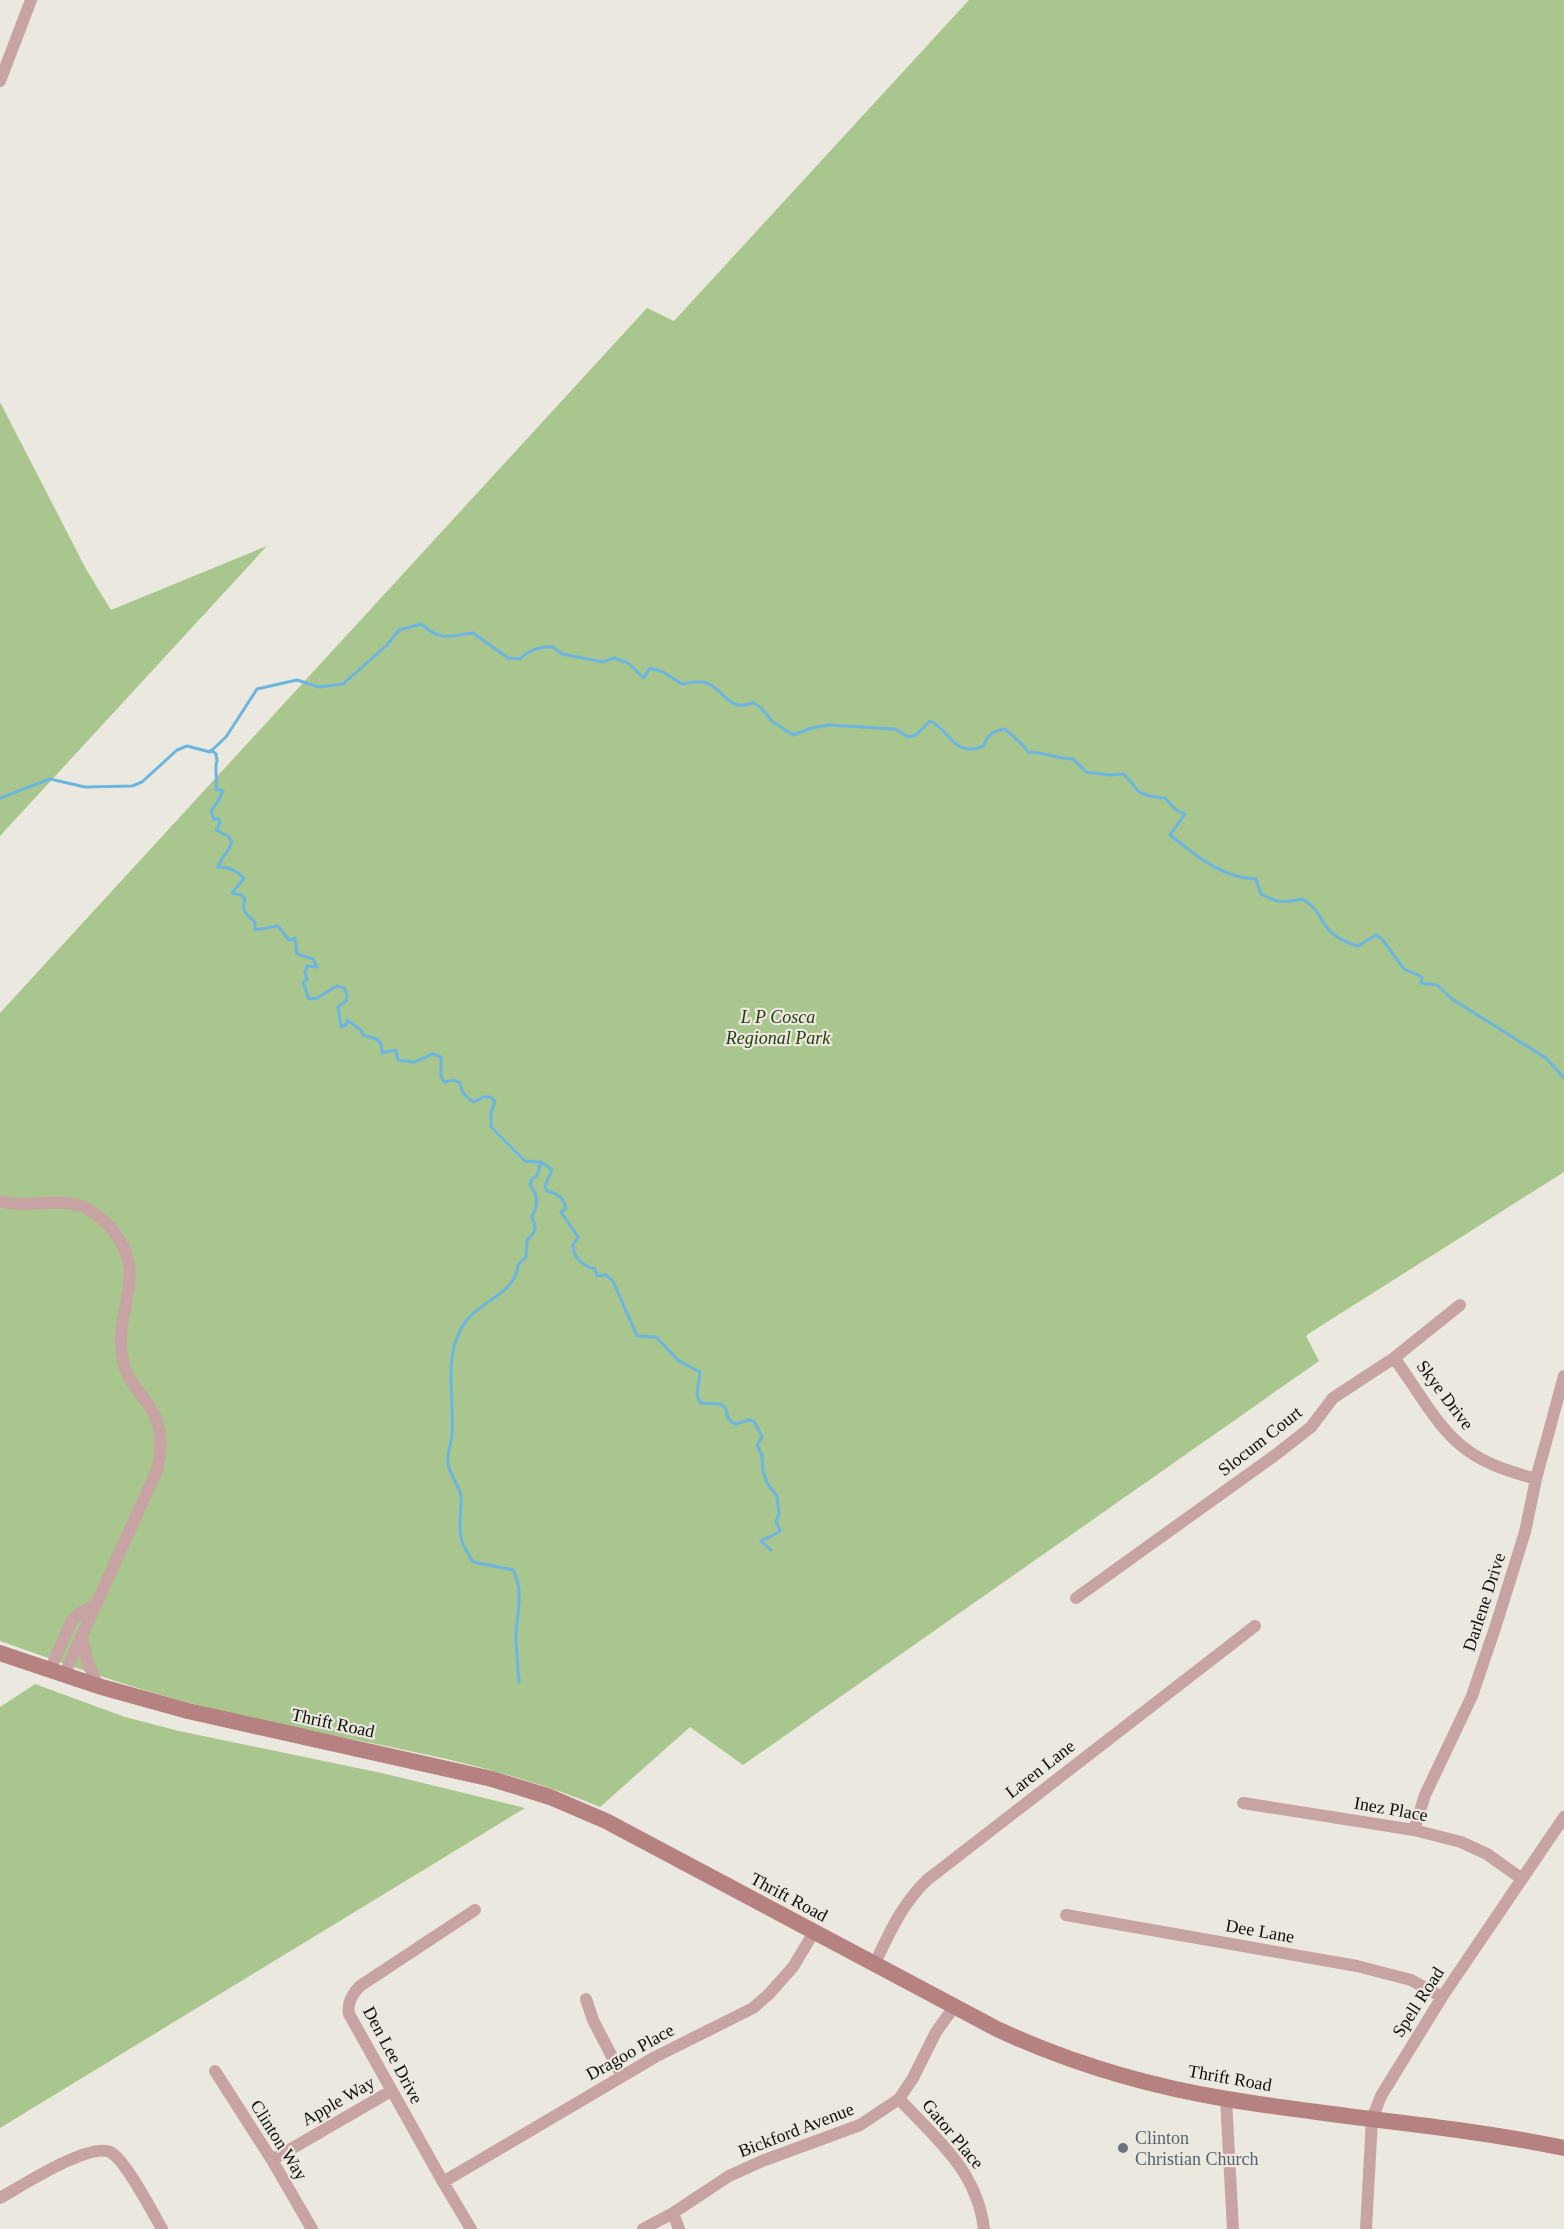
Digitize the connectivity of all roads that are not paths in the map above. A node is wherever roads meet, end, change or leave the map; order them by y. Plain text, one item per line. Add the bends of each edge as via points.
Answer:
1 (31, 0) edge
2 (0, 81) edge
3 (0, 1201) edge
4 (1460, 1305) dead end
5 (1394, 1358) junction
6 (1564, 1376) edge
7 (1559, 1420) edge
8 (1536, 1479) junction
9 (1076, 1598) dead end
10 (97, 1604) junction
11 (1255, 1626) dead end
12 (81, 1637) junction
13 (0, 1653) edge
14 (57, 1672) junction
15 (98, 1686) junction
16 (1243, 1803) dead end
17 (1564, 1816) edge
18 (1413, 1830) junction
19 (1522, 1879) junction
20 (475, 1910) dead end
21 (1066, 1915) dead end
22 (814, 1932) junction
23 (875, 1963) junction
24 (1442, 1997) junction
25 (586, 1999) dead end
26 (954, 2007) junction
27 (215, 2071) dead end
28 (621, 2076) junction
29 (391, 2091) junction
30 (899, 2099) junction
31 (1226, 2099) junction
32 (1372, 2119) junction
33 (1564, 2148) edge
34 (272, 2160) junction
35 (443, 2182) junction
36 (0, 2198) edge
37 (673, 2213) junction
38 (162, 2229) edge
39 (312, 2229) edge
40 (471, 2229) edge
41 (644, 2229) edge
42 (679, 2229) edge
43 (984, 2229) edge
44 (1233, 2229) edge
45 (1366, 2229) edge

1 - 2 street
3 - 10 street via 17,1205 79,1205 114,1232 130,1269 120,1329 121,1353 127,1374 150,1407 161,1448 157,1470
4 - 5 street, Slocum Court
5 - 8 street, Skye Drive via 1458,1443 1480,1459
5 - 9 street, Slocum Court via 1333,1398 1311,1426 1278,1453
6 - 7 street, Darlene Drive
7 - 8 street, Darlene Drive
8 - 18 street, Darlene Drive via 1525,1532 1472,1696 1425,1795
10 - 12 street
10 - 14 street via 72,1620
11 - 23 street, Laren Lane via 927,1880 898,1914
12 - 14 street
12 - 15 street
13 - 14 street, Thrift Road
14 - 15 street, Thrift Road
15 - 22 street, Thrift Road via 217,1718 479,1776 550,1797 606,1821
16 - 18 street, Inez Place
17 - 19 street, Spell Road
18 - 19 street, Inez Place via 1472,1846
19 - 24 street, Spell Road
20 - 29 street, Den Lee Drive via 368,1980 351,1999 349,2014
21 - 24 street, Dee Lane via 1357,1966 1411,1980
22 - 23 street, Thrift Road
22 - 28 street, Dragoo Place via 783,1979 753,2008
23 - 26 street, Thrift Road
24 - 32 street, Spell Road via 1381,2096
25 - 28 street
26 - 30 street, Bickford Avenue
26 - 31 street, Thrift Road via 1062,2057
27 - 34 street, Clinton Way
28 - 35 street, Dragoo Place
29 - 34 street, Apple Way
29 - 35 street, Den Lee Drive
30 - 37 street, Bickford Avenue via 860,2125 745,2168
30 - 43 street, Gator Place via 968,2177
31 - 32 street, Thrift Road
31 - 44 street
32 - 33 street, Thrift Road
32 - 45 street, Spell Road
34 - 39 street, Clinton Way
35 - 40 street, Den Lee Drive
36 - 38 street via 83,2154 111,2152
37 - 41 street, Bickford Avenue
37 - 42 street

